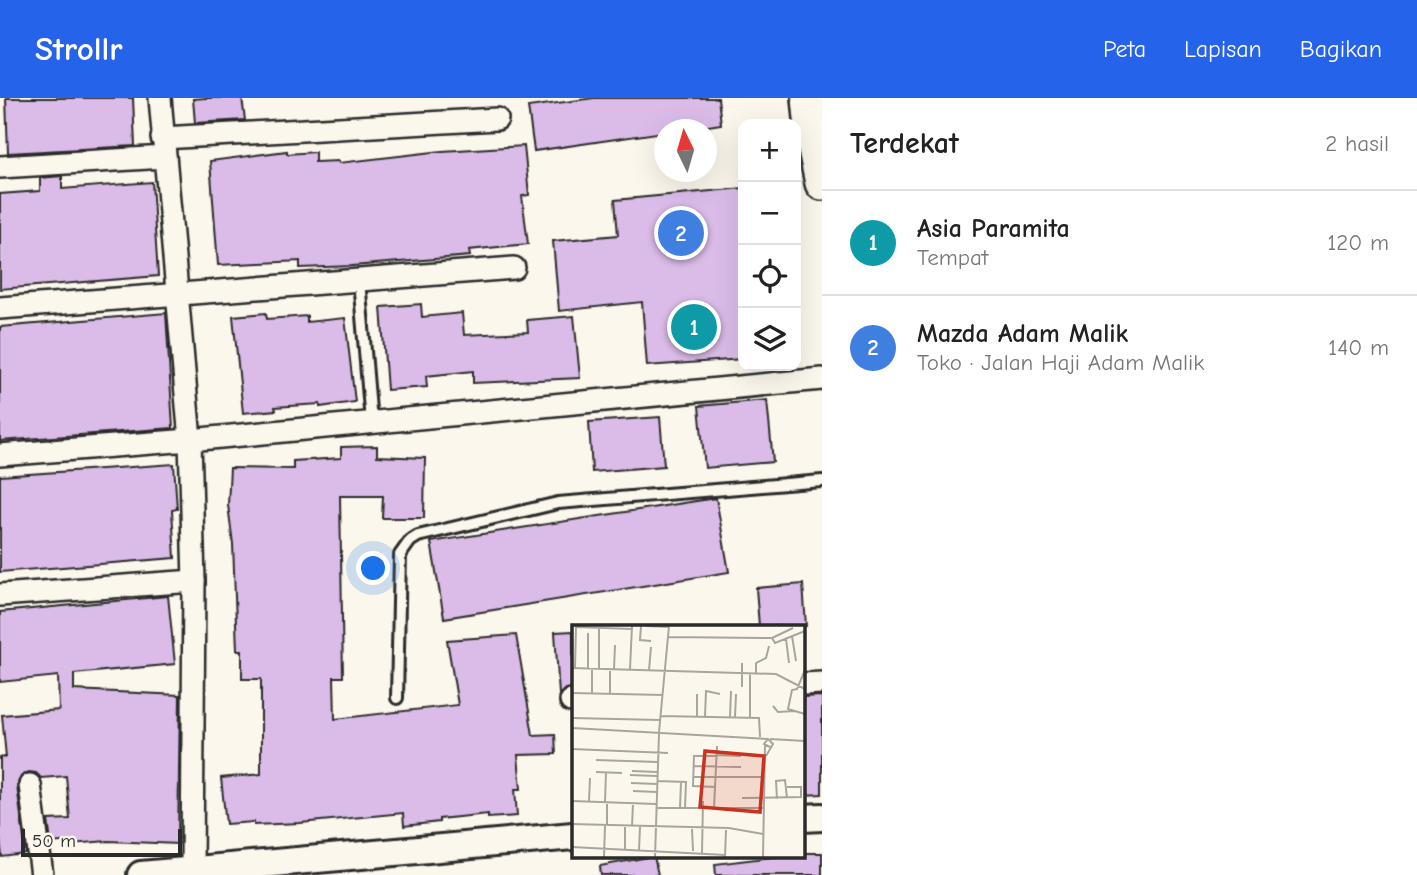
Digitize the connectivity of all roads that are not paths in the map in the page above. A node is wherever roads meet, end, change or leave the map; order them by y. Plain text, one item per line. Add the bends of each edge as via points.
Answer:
1 (160, 98) edge
2 (809, 98) edge
3 (497, 119) dead end
4 (164, 147) junction
5 (0, 167) edge
6 (822, 183) edge
7 (514, 268) dead end
8 (359, 280) junction
9 (178, 295) junction
10 (0, 308) edge
11 (822, 379) edge
12 (371, 422) junction
13 (190, 440) junction
14 (0, 455) edge
15 (822, 481) edge
16 (194, 581) junction
17 (0, 595) edge
18 (822, 683) edge
19 (804, 684) edge
20 (397, 698) dead end
21 (30, 785) dead end
22 (822, 817) edge
23 (804, 818) edge
24 (572, 836) edge
25 (192, 872) junction
26 (42, 875) edge
27 (141, 875) edge

1 - 4 street
2 - 6 main road
3 - 4 street
4 - 5 street
4 - 9 street
7 - 8 street
8 - 9 street
8 - 12 lane
9 - 10 street
9 - 13 street
11 - 12 street
12 - 13 street
13 - 14 street
13 - 16 street
15 - 20 lane via 558,503 418,536 400,555
16 - 17 street
16 - 25 street
18 - 19 street
21 - 26 street
22 - 23 street
24 - 25 street
25 - 27 street

